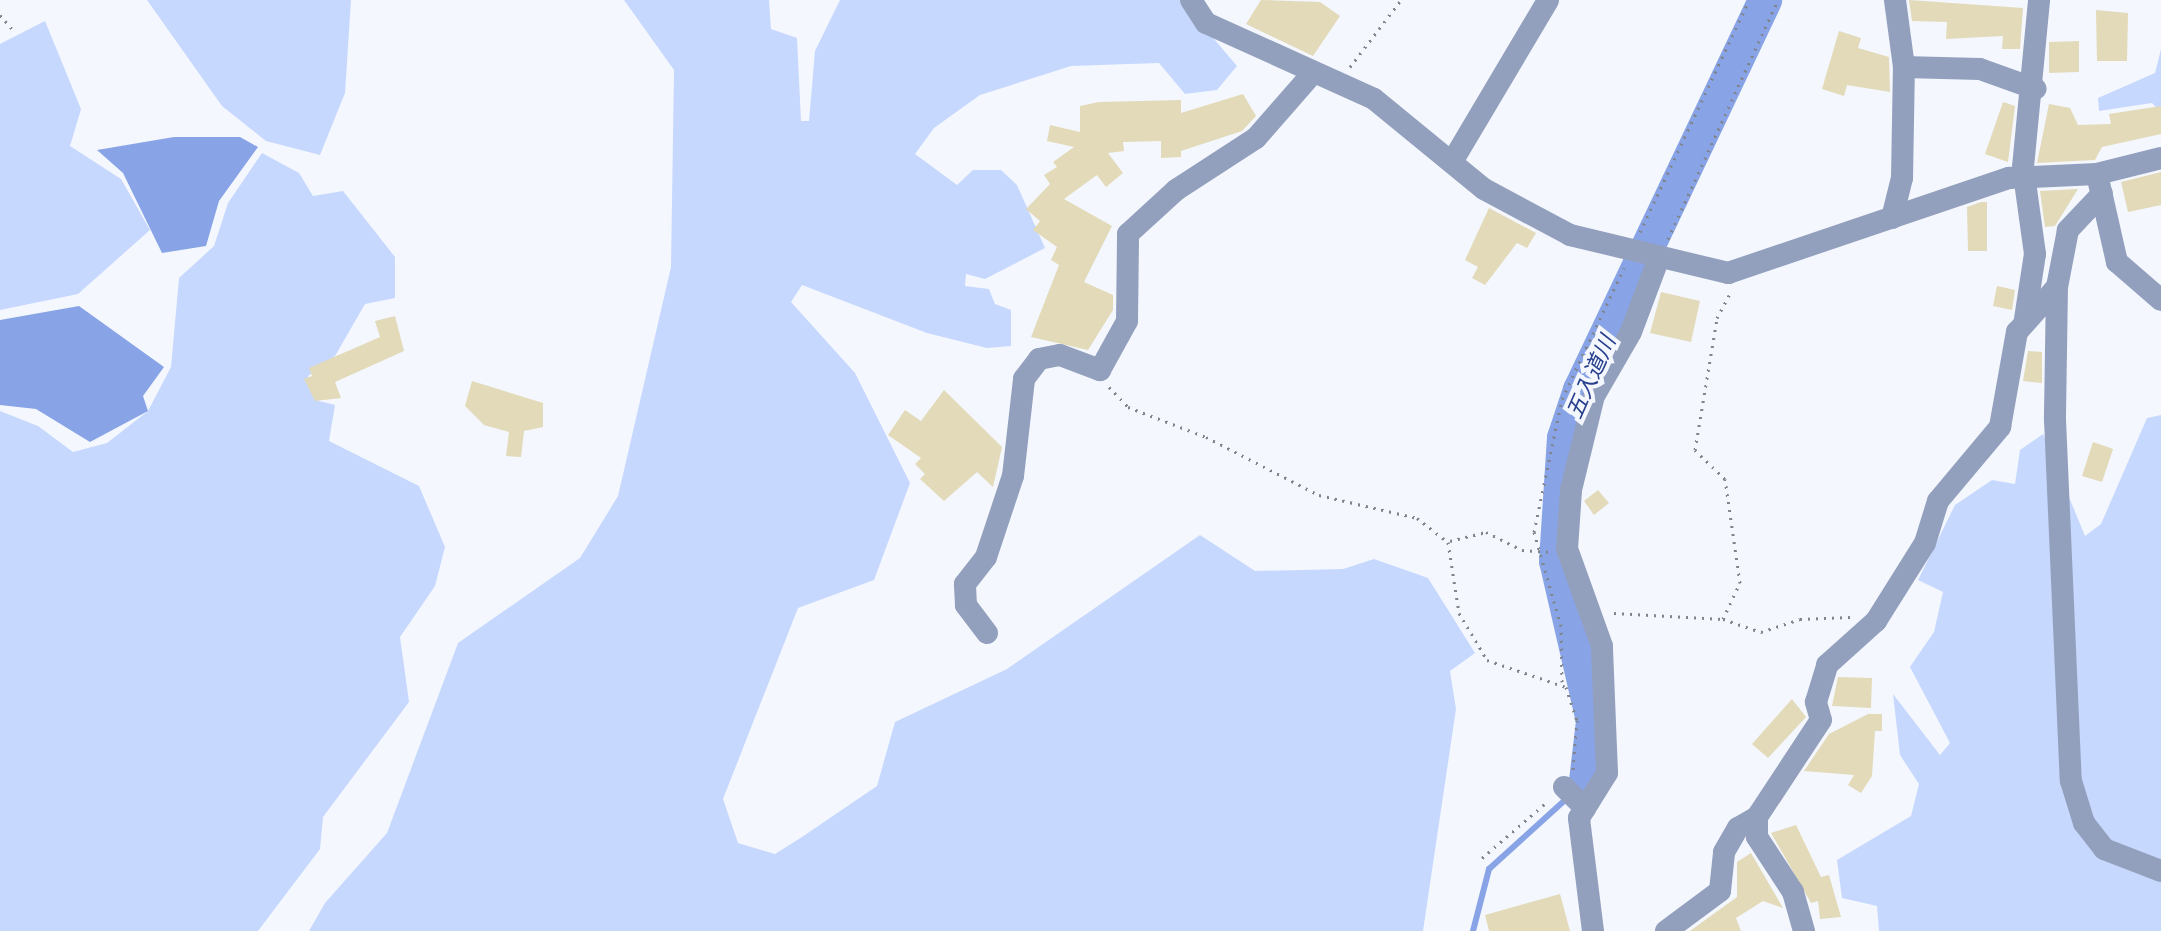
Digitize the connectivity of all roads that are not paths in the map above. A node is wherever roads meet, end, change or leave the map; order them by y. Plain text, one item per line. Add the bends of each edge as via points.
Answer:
1 (1191, 0) edge
2 (1548, 0) edge
3 (1895, 0) edge
4 (2033, 2) edge
5 (1904, 67) junction
6 (1312, 74) junction
7 (2036, 89) junction
8 (2161, 158) edge
9 (1452, 162) junction
10 (2025, 177) junction
11 (2099, 184) junction
12 (1892, 218) junction
13 (1658, 260) junction
14 (2057, 287) junction
15 (2161, 300) edge
16 (2025, 319) junction
17 (987, 633) dead end
18 (1564, 787) road end
19 (1585, 808) junction
20 (1757, 817) junction
21 (2161, 871) edge
22 (1593, 931) edge
23 (1666, 931) edge
24 (1804, 931) edge

1 - 6 street via 1206,23
2 - 9 street
3 - 5 street
4 - 7 street
5 - 7 street via 1980,69
5 - 12 street via 1902,178
6 - 9 street via 1374,99
6 - 17 street via 1256,138 1176,190 1128,234 1127,321 1100,370 1060,355 1039,359 1024,379 1013,476 986,557 965,584 966,605
7 - 10 street
8 - 11 street
9 - 13 street via 1484,189 1570,235
10 - 11 street
10 - 12 street
10 - 16 street via 2035,254
11 - 14 street via 2068,230
11 - 15 street via 2117,262
12 - 13 street via 1728,273
13 - 19 street via 1631,332 1594,396 1571,490 1567,549 1602,646 1607,773
14 - 16 street
14 - 21 street via 2055,420 2071,781 2084,823 2104,849
16 - 20 street via 2000,427 1938,501 1925,543 1876,621 1827,665 1816,702 1821,720
18 - 19 street
19 - 22 street via 1579,818
20 - 23 street via 1738,828 1724,852 1720,891
20 - 24 street via 1757,837 1793,892

